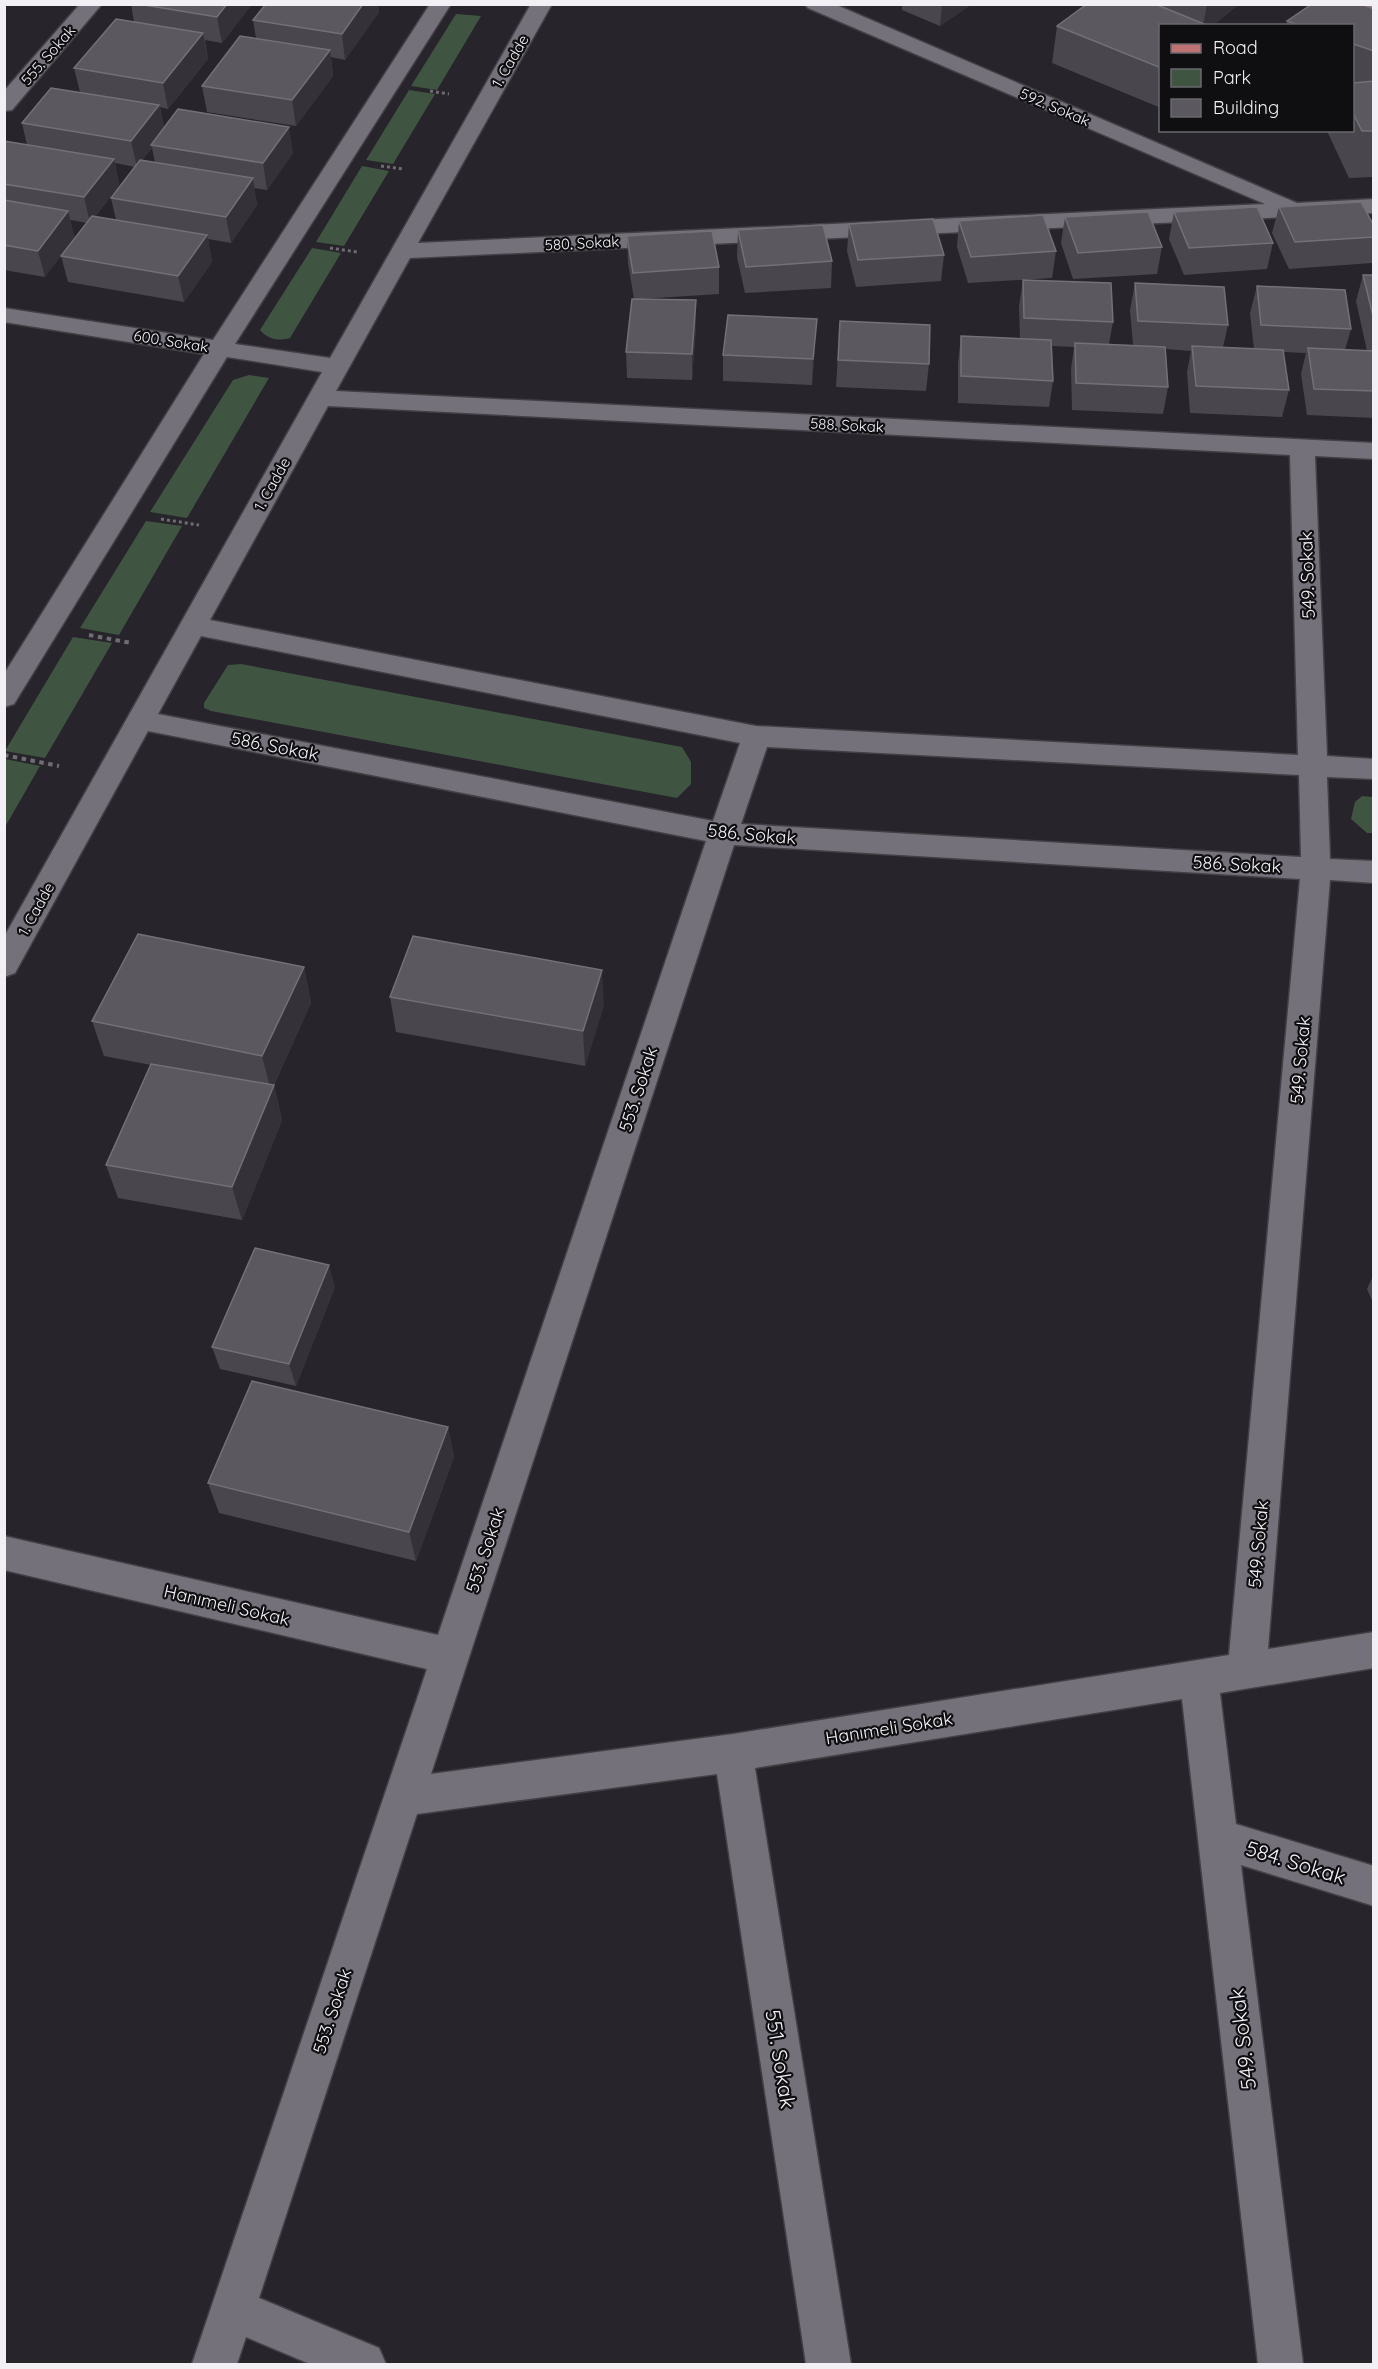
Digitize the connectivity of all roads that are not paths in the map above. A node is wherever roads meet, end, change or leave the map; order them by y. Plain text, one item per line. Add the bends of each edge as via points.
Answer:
1 (92, 4) edge
2 (441, 4) edge
3 (542, 4) edge
4 (815, 4) edge
5 (1365, 4) edge
6 (1374, 9) edge
7 (4, 105) edge
8 (1374, 206) edge
9 (1296, 209) junction
10 (402, 251) junction
11 (4, 315) edge
12 (220, 348) junction
13 (337, 367) junction
14 (320, 398) junction
15 (1302, 448) junction
16 (1374, 451) edge
17 (194, 626) junction
18 (4, 697) edge
19 (141, 720) junction
20 (756, 736) junction
21 (1313, 766) junction
22 (1374, 769) edge
23 (723, 834) junction
24 (1316, 868) junction
25 (1374, 872) edge
26 (4, 965) edge
27 (4, 1553) edge
28 (1374, 1650) edge
29 (450, 1656) junction
30 (1247, 1671) junction
31 (1198, 1678) junction
32 (733, 1753) junction
33 (403, 1797) junction
34 (1218, 1838) junction
35 (1374, 1886) edge
36 (234, 2309) junction
37 (215, 2364) edge
38 (363, 2364) edge
39 (829, 2364) edge
40 (1281, 2364) edge

1 - 7 street, 555. Sokak
2 - 12 street
3 - 10 street, 1. Cadde
4 - 9 street, 592. Sokak
5 - 6 main road
8 - 9 street, 580. Sokak
9 - 10 street, 580. Sokak
10 - 13 street, 1. Cadde
11 - 12 street, 600. Sokak
12 - 13 street, 600. Sokak
12 - 18 street
13 - 14 street, 1. Cadde
14 - 15 street, 588. Sokak
14 - 17 street, 1. Cadde
15 - 16 street, 588. Sokak
15 - 21 street, 549. Sokak
17 - 19 street, 1. Cadde
17 - 20 street
19 - 23 street, 586. Sokak
19 - 26 street, 1. Cadde
20 - 21 street
20 - 23 street, 553. Sokak
21 - 22 street
21 - 24 street, 549. Sokak
23 - 24 street, 586. Sokak
23 - 29 street, 553. Sokak
24 - 25 street, 586. Sokak
24 - 30 street, 549. Sokak
27 - 29 street, Hanımeli Sokak
28 - 30 street, Hanımeli Sokak
29 - 33 street, 553. Sokak
30 - 31 street, Hanımeli Sokak
31 - 32 street, Hanımeli Sokak
31 - 34 street, 549. Sokak
32 - 33 street, Hanımeli Sokak
32 - 39 street, 551. Sokak
33 - 36 street, 553. Sokak
34 - 35 street, 584. Sokak
34 - 40 street, 549. Sokak
36 - 37 street, 553. Sokak
36 - 38 street

